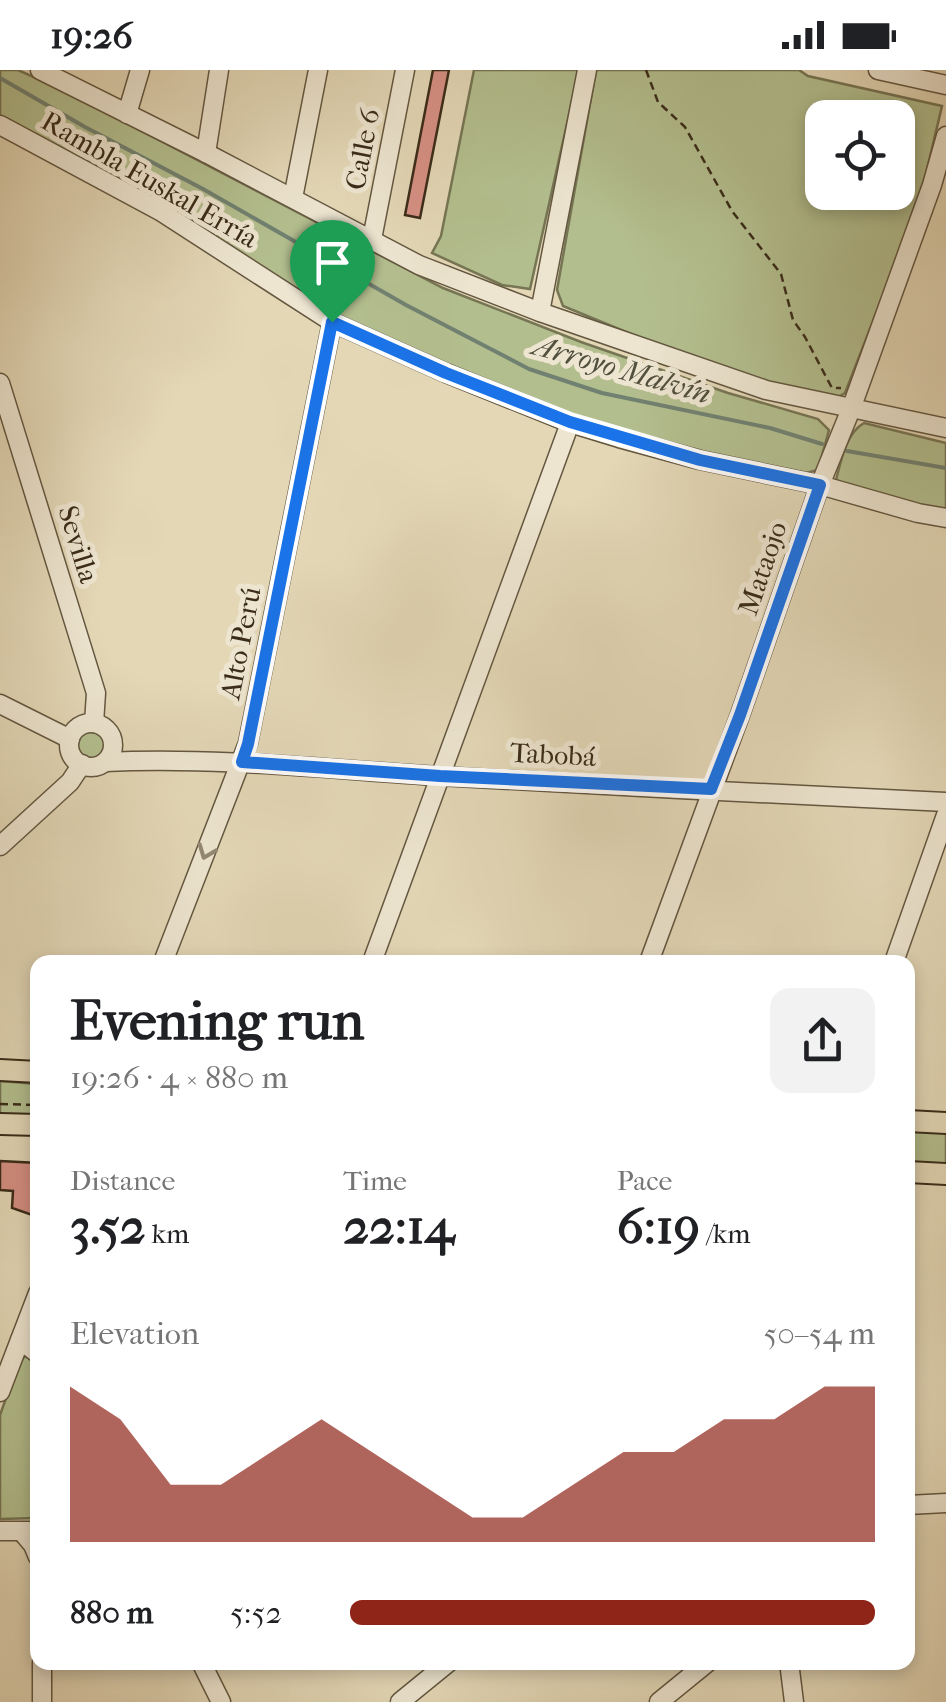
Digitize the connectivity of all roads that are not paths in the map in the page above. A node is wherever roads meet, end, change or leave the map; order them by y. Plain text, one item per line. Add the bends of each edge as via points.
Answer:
1 (40, 70) edge
2 (140, 70) edge
3 (219, 70) edge
4 (318, 70) edge
5 (405, 70) edge
6 (587, 70) edge
7 (878, 70) edge
8 (71, 78) edge
9 (946, 85) edge
10 (128, 114) junction
11 (0, 126) edge
12 (946, 136) edge
13 (206, 153) junction
14 (292, 198) junction
15 (372, 239) junction
16 (540, 312) junction
17 (332, 322) junction
18 (0, 383) edge
19 (851, 409) junction
20 (570, 422) junction
21 (946, 428) edge
22 (820, 485) junction
23 (946, 518) edge
24 (0, 704) edge
25 (94, 723) junction
26 (111, 735) junction
27 (70, 739) junction
28 (157, 760) junction
29 (105, 762) junction
30 (242, 762) junction
31 (82, 764) junction
32 (440, 776) junction
33 (711, 789) junction
34 (946, 802) edge
35 (946, 816) edge
36 (0, 846) edge
37 (166, 955) edge
38 (375, 955) edge
39 (652, 955) edge
40 (896, 955) edge
41 (0, 1070) edge
42 (30, 1072) edge
43 (915, 1121) edge
44 (946, 1123) edge
45 (0, 1124) edge
46 (30, 1126) edge
47 (915, 1172) edge
48 (946, 1174) edge
49 (30, 1314) edge
50 (20, 1340) junction
51 (30, 1348) edge
52 (0, 1392) edge
53 (946, 1503) edge
54 (915, 1505) edge
55 (0, 1522) edge
56 (30, 1528) edge
57 (30, 1528) edge
58 (0, 1531) edge
59 (42, 1670) edge
60 (205, 1670) edge
61 (439, 1670) edge
62 (698, 1670) edge
63 (790, 1670) edge
64 (42, 1702) edge
65 (219, 1702) edge
66 (400, 1702) edge
67 (659, 1702) edge
68 (794, 1702) edge

1 - 8 street, Rambla Euskal Erría
2 - 10 street
3 - 13 street
4 - 14 street
5 - 15 street, Calle 6
6 - 16 street
7 - 9 street
8 - 10 street, Rambla Euskal Erría
10 - 13 street, Rambla Euskal Erría
11 - 17 street, Rambla Euskal Erría via 160,211
12 - 19 street, Mataojo
13 - 14 street, Rambla Euskal Erría
14 - 15 street, Rambla Euskal Erría
15 - 16 street, Rambla Euskal Erría via 419,265
16 - 19 street, Rambla Euskal Erría via 766,390
17 - 20 street, Rambla Euskal Erría
17 - 30 street, Alto Perú
18 - 25 street, Sevilla via 96,694
19 - 21 street, Rambla Euskal Erría
19 - 22 street, Mataojo
20 - 22 street, Rambla Euskal Erría via 700,460
20 - 32 street
22 - 23 street, Rambla Euskal Erría
22 - 33 street, Mataojo
24 - 27 street
25 - 26 street, Tabobá
25 - 27 street
26 - 28 street, Tabobá
26 - 29 street
27 - 31 street
28 - 29 street, Tabobá
28 - 30 street, Tabobá
29 - 31 street, Tabobá
30 - 32 street, Tabobá
30 -> 37 street, Alto Perú
31 - 36 street
32 - 33 street, Tabobá
32 - 38 street
33 - 34 street, Tabobá
33 - 39 street, Mataojo
35 - 40 street
41 - 42 main road
43 - 44 main road
45 - 46 main road
47 - 48 main road
49 - 50 street
50 - 51 street
50 - 52 street
53 - 54 street
55 - 56 street
57 - 58 street
59 - 64 street
60 - 65 street
61 - 66 street
62 - 67 street
63 - 68 street

